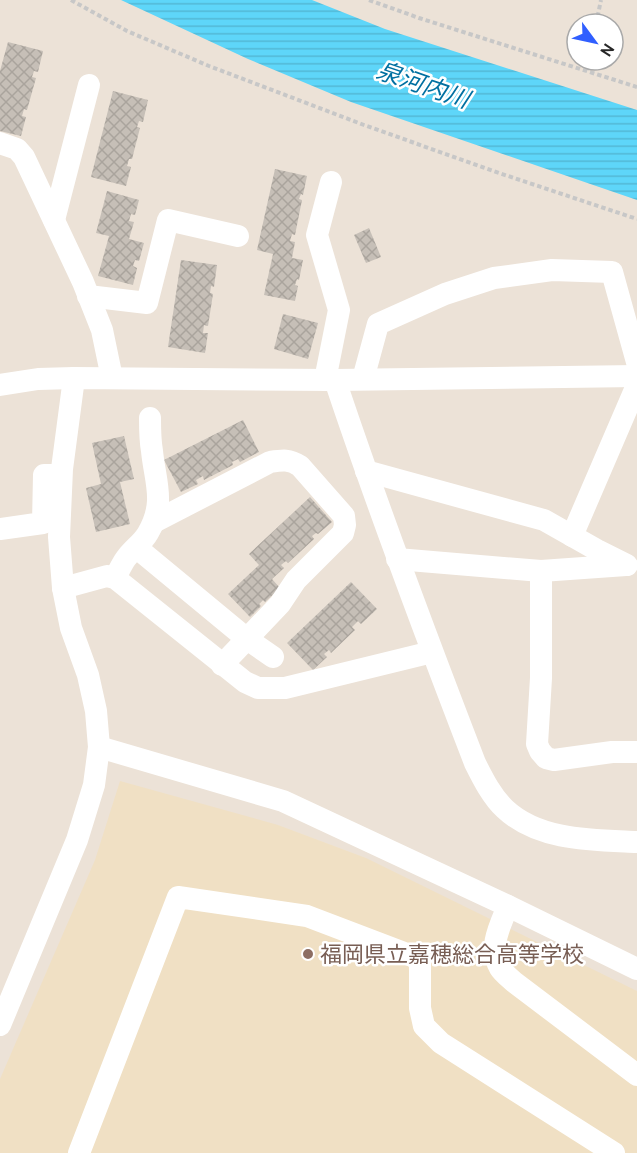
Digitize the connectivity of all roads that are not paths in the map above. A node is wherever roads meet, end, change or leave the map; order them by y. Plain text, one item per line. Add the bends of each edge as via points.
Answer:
1 (89, 85) dead end
2 (0, 143) edge
3 (331, 182) dead end
4 (54, 220) junction
5 (238, 236) dead end
6 (88, 296) junction
7 (637, 362) edge
8 (637, 376) edge
9 (74, 378) junction
10 (112, 378) junction
11 (363, 379) junction
12 (330, 380) junction
13 (0, 385) edge
14 (637, 385) edge
15 (150, 418) dead end
16 (366, 471) junction
17 (61, 475) junction
18 (154, 522) junction
19 (0, 529) edge
20 (572, 536) junction
21 (137, 548) junction
22 (397, 560) junction
23 (632, 565) edge
24 (541, 571) junction
25 (115, 578) junction
26 (63, 588) junction
27 (247, 639) junction
28 (432, 652) junction
29 (273, 657) dead end
30 (222, 665) junction
31 (99, 747) junction
32 (637, 752) edge
33 (637, 842) edge
34 (508, 906) junction
35 (637, 969) edge
36 (0, 1025) edge
37 (637, 1075) edge
38 (79, 1153) edge
39 (614, 1153) edge

1 - 4 street
2 - 4 street via 17,149 24,157
3 - 12 street via 317,235 339,310
4 - 6 street
5 - 6 street via 168,220 147,303
6 - 10 street via 102,330
7 - 11 street via 612,272 552,270 494,278 445,294 378,324
8 - 11 street
9 - 10 street
9 - 13 street
9 - 17 street
10 - 12 street
11 - 12 street
12 - 16 street
14 - 20 street
15 - 18 street via 159,506
16 - 20 street via 544,520
16 - 22 street
17 - 19 street via 44,475 43,524
17 - 26 street via 59,537
18 - 21 street
18 - 27 street via 270,462 281,461 300,466 344,516 343,533 296,580 280,604
20 - 23 street
21 - 25 street
21 - 27 street
22 - 24 street
22 - 28 street
23 - 24 street
24 - 32 street via 537,732 540,751 554,760
25 - 26 street via 107,576
25 - 30 street
26 - 31 street via 71,628 90,684
27 - 29 street
27 - 30 street
28 - 30 street via 285,688 258,688
28 - 33 street via 475,763 505,809 526,824 550,833
31 - 34 street via 283,801
31 - 36 street via 94,785 77,840
34 - 35 street
34 - 37 street via 496,935 495,953 501,969
38 - 39 street via 178,897 308,916 420,960 424,1026 441,1043

